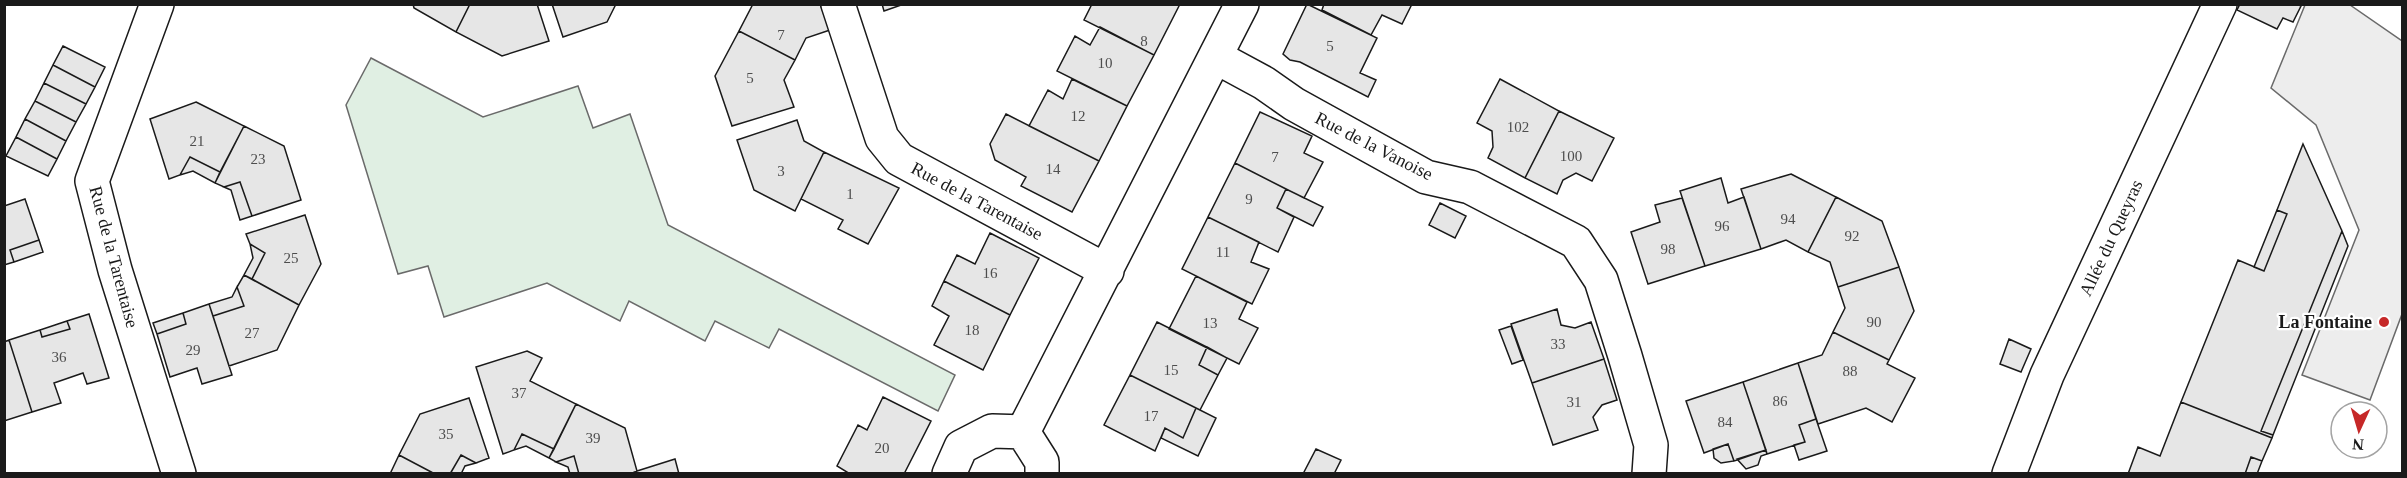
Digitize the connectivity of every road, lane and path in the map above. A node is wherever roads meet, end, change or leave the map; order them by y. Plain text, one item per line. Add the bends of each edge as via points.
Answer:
1 (838, 4) edge
2 (1242, 4) edge
3 (2220, 4) edge
4 (153, 6) edge
5 (1216, 57) junction
6 (1107, 271) junction
7 (1023, 432) junction
8 (179, 474) edge
9 (948, 474) edge
10 (1042, 474) edge
11 (1649, 474) edge
12 (2009, 474) edge

1 - 6 street, Rue de la Tarentaise via 882,138 899,159
2 - 5 street
3 - 12 street, Allée du Queyras via 2047,375
4 - 8 street, Rue de la Tarentaise via 92,181 115,270
5 - 6 street
5 - 11 street, Rue de la Vanoise via 1426,177 1470,187 1576,242 1601,280 1625,356 1651,445
6 - 7 street
7 - 9 street via 992,431 961,447
7 - 10 street via 1042,462

